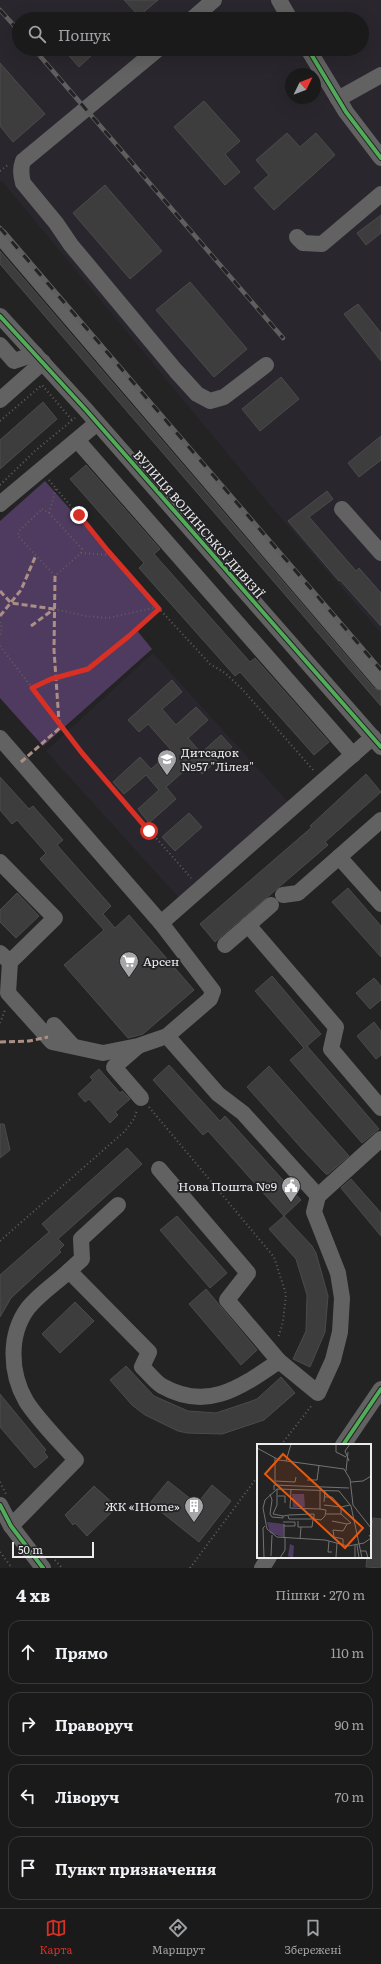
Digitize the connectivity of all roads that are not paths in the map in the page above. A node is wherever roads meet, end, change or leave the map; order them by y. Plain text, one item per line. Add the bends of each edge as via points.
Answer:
1 (214, 0) edge
2 (279, 0) edge
3 (200, 12) edge
4 (286, 12) edge
5 (150, 56) edge
6 (312, 56) edge
7 (381, 75) edge
8 (338, 99) junction
9 (381, 158) edge
10 (381, 194) edge
11 (0, 236) edge
12 (297, 237) dead end
13 (0, 316) edge
14 (0, 345) edge
15 (39, 358) junction
16 (266, 365) dead end
17 (0, 400) edge
18 (97, 423) junction
19 (77, 440) junction
20 (0, 504) edge
21 (342, 509) dead end
22 (381, 553) edge
23 (381, 682) edge
24 (0, 738) edge
25 (377, 742) edge
26 (354, 755) junction
27 (381, 820) edge
28 (339, 857) junction
29 (0, 863) edge
30 (283, 895) dead end
31 (381, 904) edge
32 (271, 905) dead end
33 (161, 923) junction
34 (248, 925) junction
35 (225, 945) dead end
36 (5, 957) edge
37 (54, 1025) dead end
38 (167, 1036) junction
39 (73, 1046) junction
40 (138, 1046) junction
41 (141, 1098) road end
42 (381, 1108) edge
43 (381, 1139) edge
44 (158, 1169) dead end
45 (318, 1196) junction
46 (118, 1205) dead end
47 (69, 1271) junction
48 (276, 1358) junction
49 (381, 1389) edge
50 (344, 1444) edge
51 (0, 1505) edge
52 (11, 1526) junction
53 (268, 1558) edge
54 (43, 1568) edge
55 (262, 1568) edge

1 - 3 street
2 - 4 street
5 - 16 street via 24,160 21,174 24,183 76,250 197,394 210,401 224,397
6 - 8 street
7 - 8 street
8 - 9 street
10 - 12 street via 322,244 304,243
11 - 23 street
13 - 15 street, ВУЛИЦЯ ВОЛИНСЬКОЇ ДИВІЗІЇ
14 - 15 street via 14,361
15 - 17 street
15 - 18 street, ВУЛИЦЯ ВОЛИНСЬКОЇ ДИВІЗІЇ
18 - 19 street
18 - 25 street, ВУЛИЦЯ ВОЛИНСЬКОЇ ДИВІЗІЇ
19 - 20 street
19 - 26 street
21 - 22 street
24 - 33 street
25 - 26 street
26 - 33 street
27 - 28 street
28 - 30 street via 298,893
28 - 31 street
29 - 36 street via 55,918
32 - 34 street
33 - 38 street via 213,991 210,999
34 - 35 street
34 - 42 street via 336,1027 331,1049
36 - 39 street via 8,993 52,1042
37 - 39 street
38 - 40 street
38 - 45 street via 218,1094 243,1113
39 - 40 street via 103,1053
40 - 41 street via 114,1067
43 - 45 street
44 - 48 street via 248,1273 227,1300
45 - 48 street via 314,1212 338,1272 342,1298 340,1332 333,1360 318,1393
46 - 47 street via 81,1239 82,1259
47 - 48 street via 149,1352 142,1367 161,1385 187,1397 213,1397 238,1388
47 - 52 street via 28,1307 15,1334 14,1349 17,1379 27,1402 76,1460
49 - 50 street
51 - 52 street
52 - 54 street
53 - 55 street

